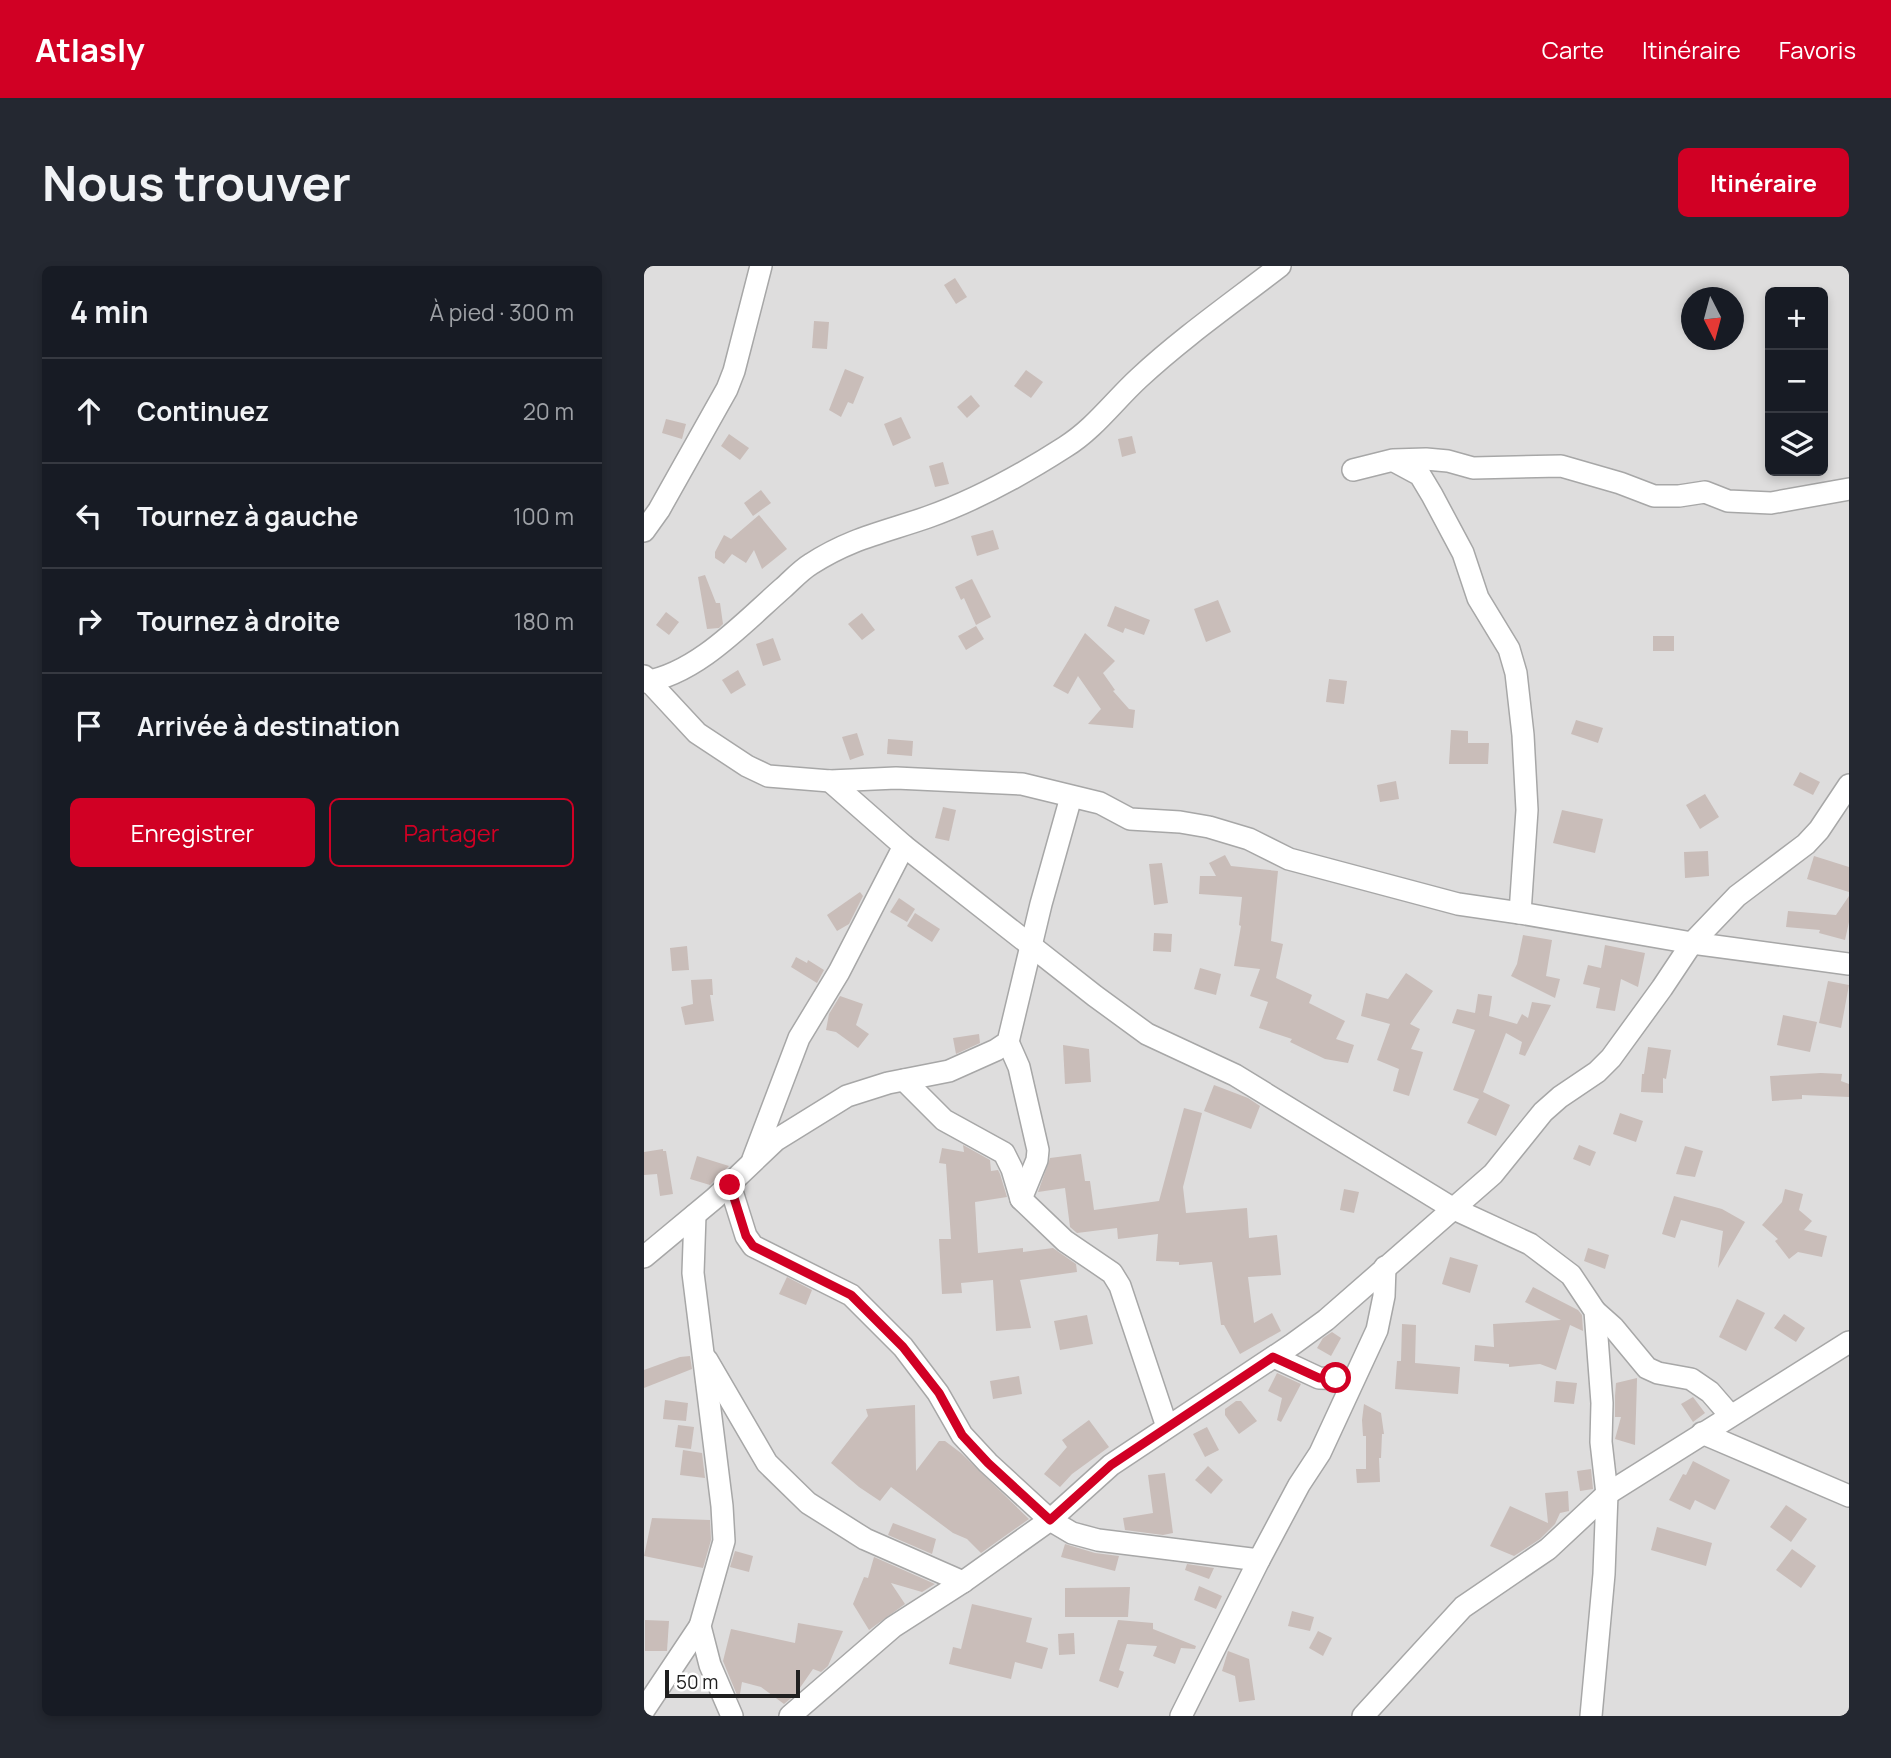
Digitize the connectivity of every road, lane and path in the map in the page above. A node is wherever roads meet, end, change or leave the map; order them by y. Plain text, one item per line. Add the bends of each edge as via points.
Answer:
1 (761, 266) edge
2 (1280, 266) edge
3 (1393, 460) junction
4 (1353, 470) dead end
5 (1849, 489) edge
6 (644, 531) edge
7 (646, 679) edge
8 (831, 782) junction
9 (1849, 785) edge
10 (1071, 797) junction
11 (904, 846) junction
12 (1520, 913) junction
13 (1692, 943) junction
14 (1031, 944) junction
15 (1849, 964) edge
16 (1008, 1042) junction
17 (904, 1080) junction
18 (751, 1164) junction
19 (730, 1185) junction
20 (1021, 1199) junction
21 (1452, 1208) junction
22 (695, 1215) junction
23 (644, 1257) edge
24 (1385, 1267) junction
25 (1595, 1311) junction
26 (1849, 1342) edge
27 (701, 1350) junction
28 (1273, 1357) junction
29 (1319, 1378) junction
30 (1353, 1379) junction
31 (1339, 1410) junction
32 (1730, 1415) junction
33 (1167, 1427) junction
34 (1702, 1433) junction
35 (1607, 1494) junction
36 (1849, 1496) edge
37 (1050, 1520) junction
38 (1259, 1560) junction
39 (963, 1582) junction
40 (700, 1626) junction
41 (644, 1710) edge
42 (732, 1716) edge
43 (790, 1716) edge
44 (1181, 1716) edge
45 (1363, 1716) edge
46 (1591, 1716) edge

1 - 6 street via 727,389
2 - 7 street via 1160,360 1066,446 987,491 929,517 842,546 809,565 708,653 675,671
3 - 4 street
3 - 5 street via 1437,460 1473,468 1561,466 1654,496 1705,492 1728,501 1771,503
3 - 12 street via 1420,475 1432,495 1463,552 1478,598 1509,649 1516,673 1527,810
7 - 8 street via 697,733 747,766 768,776
8 - 10 street via 896,778 1022,785
8 - 11 street
9 - 13 street via 1806,844 1737,896
10 - 12 street via 1100,803 1130,819 1209,827 1250,839 1289,859 1458,904
10 - 14 street
11 - 14 street
11 - 18 street via 799,1038
12 - 13 street
13 - 15 street
13 - 21 street via 1611,1058 1543,1112 1493,1174
14 - 16 street
14 - 21 street via 1147,1034 1235,1075
16 - 17 street via 949,1071
16 - 20 street via 1019,1067 1038,1150
17 - 18 street via 848,1096 776,1140
17 - 20 street via 944,1120 1004,1153
18 - 19 street
19 - 22 street
19 - 37 street via 753,1246 851,1295 903,1347 939,1393 962,1435
20 - 33 street via 1065,1241 1112,1273
21 - 24 street
21 - 25 street via 1530,1244 1571,1275
22 - 23 street
22 - 27 street via 693,1273
24 - 28 street via 1326,1320
24 - 30 street via 1377,1330
25 - 32 street via 1647,1368 1691,1379
25 - 35 street
26 - 32 street
27 - 39 street via 766,1463 808,1503 865,1539
27 - 40 street via 724,1541
28 - 29 street
28 - 33 street
29 - 30 street
29 - 31 street
30 - 31 street
31 - 38 street
32 - 34 street
33 - 37 street via 1111,1465
34 - 35 street
34 - 36 street
35 - 45 street via 1548,1549 1463,1607
35 - 46 street
37 - 38 street via 1072,1533 1098,1540
37 - 39 street
38 - 44 street
39 - 43 street via 893,1627
40 - 41 street
40 - 42 street via 710,1665

